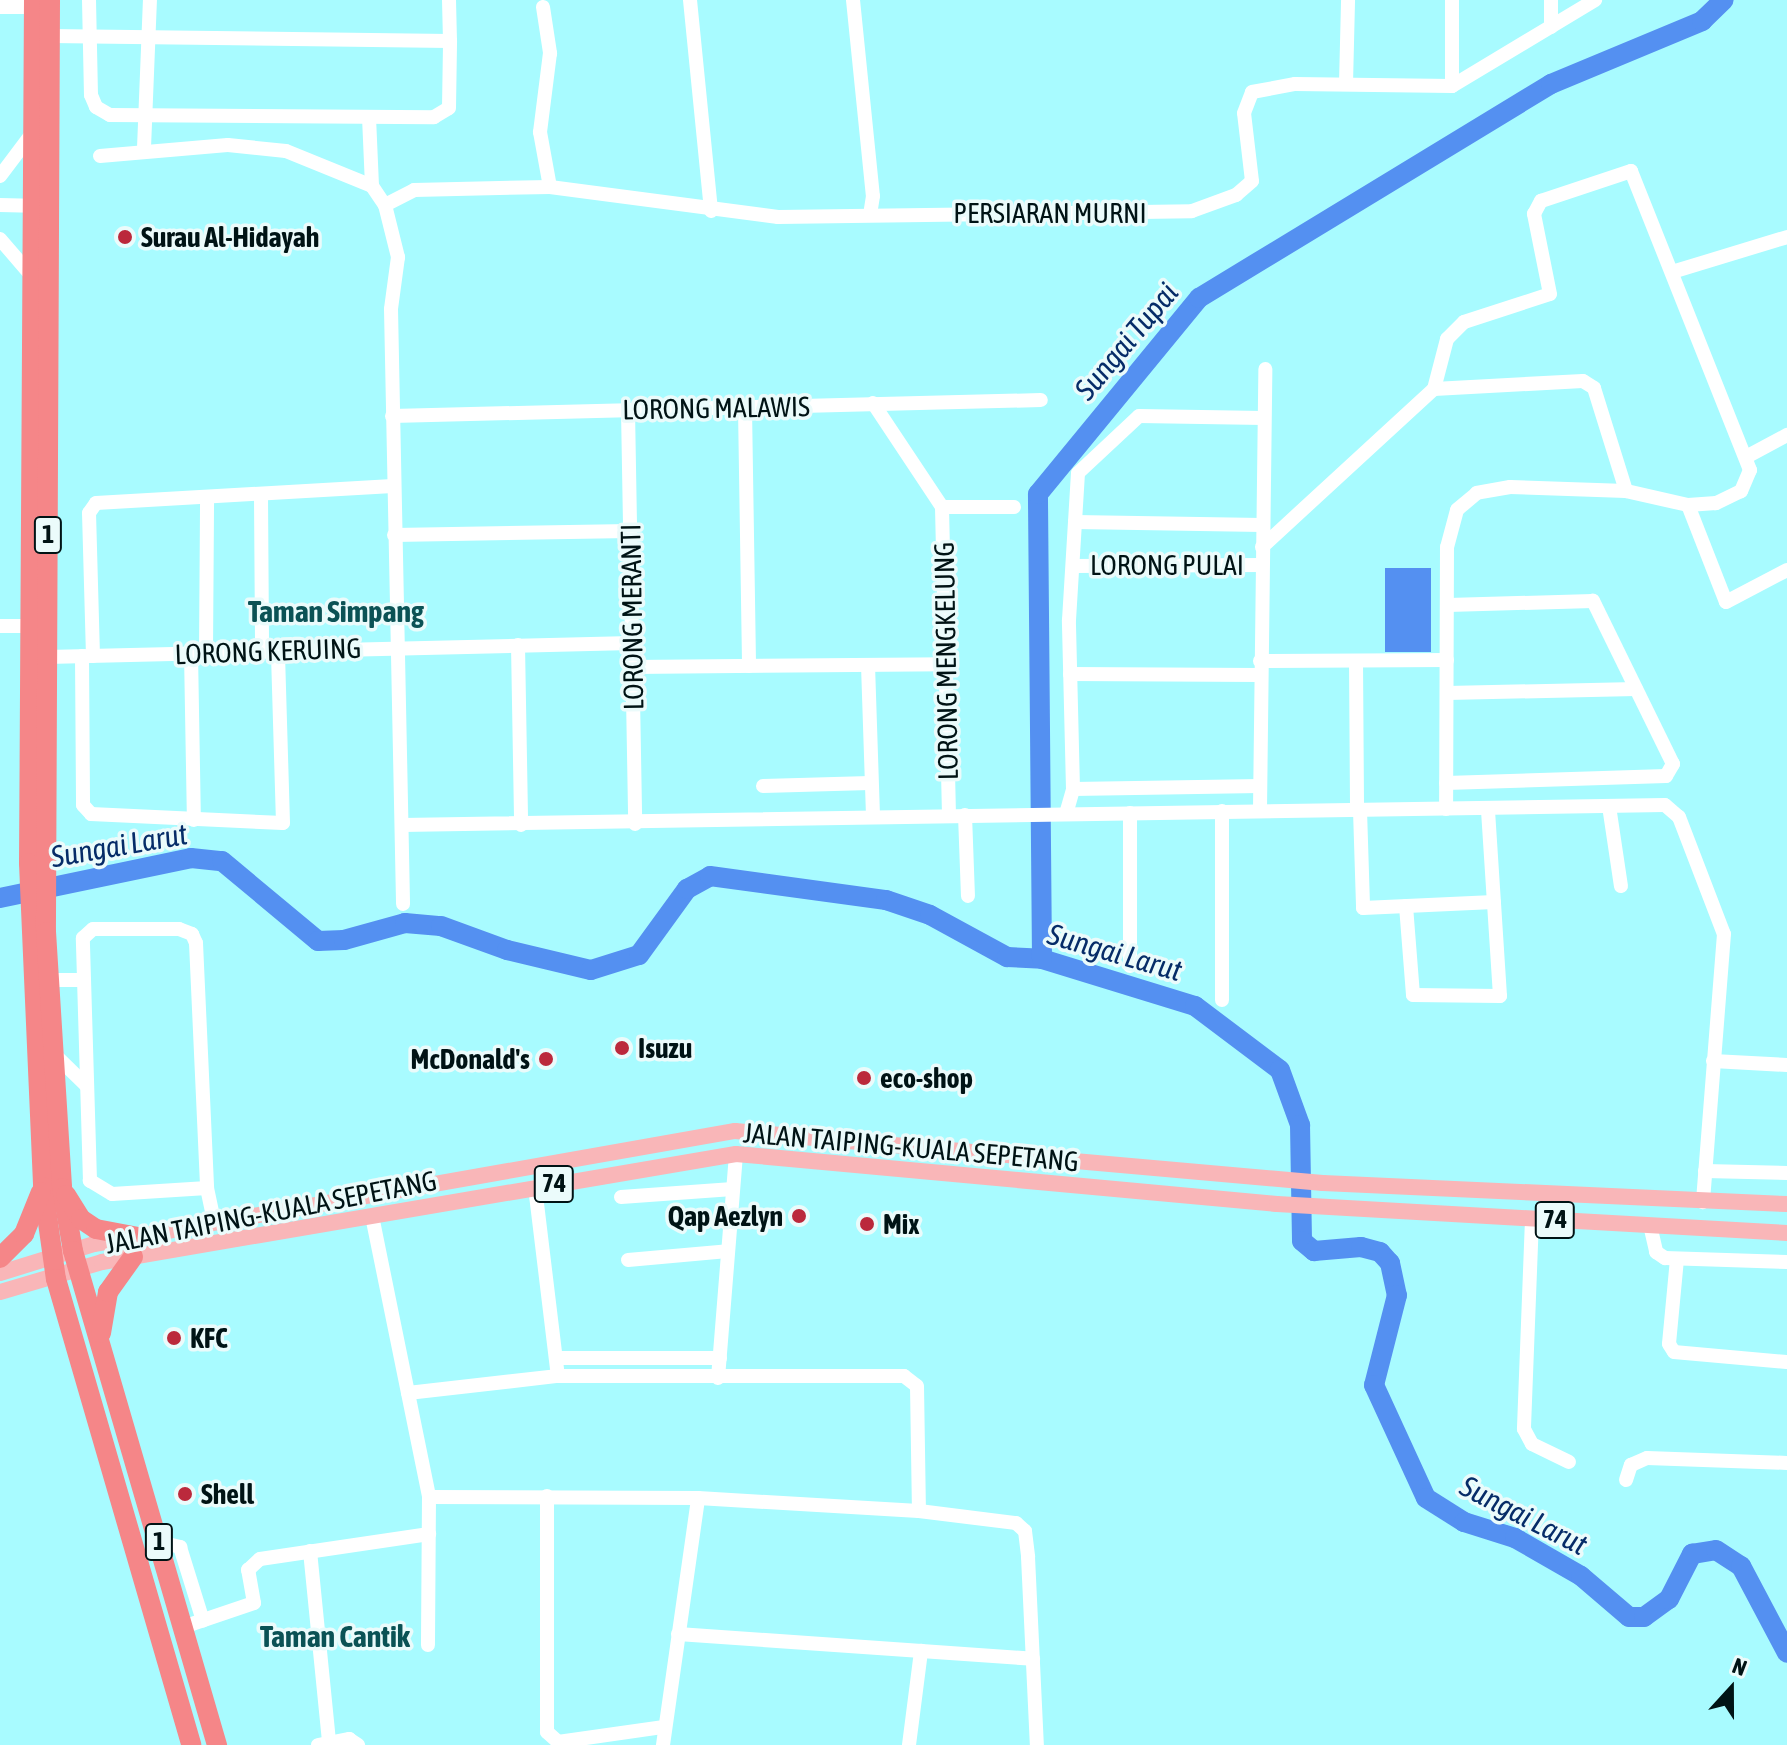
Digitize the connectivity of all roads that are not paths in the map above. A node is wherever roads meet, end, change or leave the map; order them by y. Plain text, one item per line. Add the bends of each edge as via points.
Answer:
1 (89, 0) edge
2 (150, 0) edge
3 (449, 0) edge
4 (690, 0) edge
5 (853, 0) edge
6 (1348, 0) edge
7 (1452, 0) edge
8 (1551, 0) edge
9 (1595, 0) edge
10 (39, 2) edge
11 (0, 7) edge
12 (543, 7) dead end
13 (1551, 27) junction
14 (50, 36) junction
15 (89, 37) junction
16 (149, 39) junction
17 (450, 41) junction
18 (1346, 84) junction
19 (1452, 86) junction
20 (142, 117) junction
21 (369, 117) junction
22 (32, 133) junction
23 (144, 148) junction
24 (100, 156) dead end
25 (0, 176) edge
26 (372, 186) junction
27 (550, 187) junction
28 (0, 205) edge
29 (385, 205) junction
30 (40, 206) junction
31 (711, 211) junction
32 (870, 215) junction
33 (1787, 237) edge
34 (0, 239) edge
35 (1672, 272) junction
36 (31, 275) junction
37 (1265, 369) dead end
38 (1434, 389) junction
39 (1041, 400) dead end
40 (873, 403) junction
41 (745, 408) junction
42 (628, 410) junction
43 (392, 416) junction
44 (1264, 418) junction
45 (1787, 435) edge
46 (1746, 457) junction
47 (393, 486) junction
48 (1626, 491) junction
49 (261, 497) junction
50 (207, 498) junction
51 (1688, 505) junction
52 (942, 507) junction
53 (1014, 507) dead end
54 (1075, 522) junction
55 (1262, 525) junction
56 (630, 531) junction
57 (394, 535) junction
58 (1262, 547) junction
59 (1262, 565) junction
60 (1073, 566) junction
61 (1787, 570) edge
62 (1448, 605) junction
63 (0, 626) edge
64 (28, 626) junction
65 (632, 643) junction
66 (518, 645) junction
67 (396, 647) junction
68 (270, 651) junction
69 (198, 653) junction
70 (87, 656) junction
71 (47, 657) junction
72 (1447, 660) junction
73 (1356, 661) junction
74 (946, 664) junction
75 (868, 665) junction
76 (749, 666) junction
77 (632, 667) junction
78 (1260, 668) junction
79 (1070, 674) junction
80 (1636, 689) junction
81 (1447, 693) junction
82 (870, 783) junction
83 (1446, 783) junction
84 (763, 786) dead end
85 (1260, 786) junction
86 (1073, 789) junction
87 (1609, 806) junction
88 (1488, 808) junction
89 (1260, 809) junction
90 (1446, 809) junction
91 (1359, 810) junction
92 (1222, 811) junction
93 (1130, 813) junction
94 (1060, 814) junction
95 (949, 815) junction
96 (965, 815) junction
97 (873, 817) junction
98 (194, 820) junction
99 (635, 824) junction
100 (402, 825) junction
101 (521, 825) junction
102 (38, 864) junction
103 (1621, 886) dead end
104 (968, 896) dead end
105 (1494, 902) junction
106 (403, 904) dead end
107 (1406, 906) junction
108 (38, 920) junction
109 (1130, 966) dead end
110 (49, 980) junction
111 (84, 980) junction
112 (1222, 1000) dead end
113 (52, 1052) junction
114 (1713, 1061) junction
115 (1787, 1065) edge
116 (87, 1086) junction
117 (736, 1154) junction
118 (1705, 1171) junction
119 (1787, 1173) edge
120 (535, 1187) junction
121 (52, 1188) junction
122 (207, 1188) junction
123 (733, 1189) junction
124 (621, 1197) dead end
125 (1703, 1202) junction
126 (1787, 1204) edge
127 (372, 1216) junction
128 (1532, 1219) junction
129 (214, 1222) junction
130 (1650, 1225) junction
131 (1787, 1233) edge
132 (135, 1247) junction
133 (728, 1251) junction
134 (0, 1258) edge
135 (1677, 1259) junction
136 (628, 1260) dead end
137 (76, 1261) junction
138 (1787, 1262) edge
139 (54, 1269) junction
140 (0, 1273) edge
141 (0, 1292) edge
142 (100, 1339) junction
143 (556, 1358) junction
144 (720, 1358) junction
145 (1787, 1362) edge
146 (558, 1376) junction
147 (718, 1378) junction
148 (408, 1393) junction
149 (1569, 1462) dead end
150 (1787, 1463) edge
151 (1626, 1480) dead end
152 (547, 1496) junction
153 (429, 1497) junction
154 (698, 1498) junction
155 (919, 1511) junction
156 (429, 1534) junction
157 (159, 1542) junction
158 (310, 1551) junction
159 (203, 1621) junction
160 (183, 1627) junction
161 (678, 1634) junction
162 (428, 1645) dead end
163 (921, 1651) junction
164 (1033, 1659) junction
165 (664, 1727) junction
166 (324, 1743) edge
167 (191, 1745) edge
168 (217, 1745) edge
169 (358, 1745) edge
170 (663, 1745) edge
171 (909, 1745) edge
172 (1037, 1745) edge

1 - 15 street
2 - 16 street
3 - 17 street
4 - 31 street
5 - 32 street via 873,196
6 - 18 street
7 - 19 street
8 - 13 street
9 - 13 street
10 - 11 street
10 - 14 highway, 1
10 - 22 highway, 1
12 - 27 street via 550,53 540,132
13 - 19 street
14 - 15 street
14 - 30 highway, 1
15 - 16 street
15 - 20 street via 96,107 110,115
16 - 17 street
16 - 20 street
17 - 21 street via 446,112
18 - 19 street, PERSIARAN MURNI
18 - 32 street, PERSIARAN MURNI via 1269,86 1252,92 1244,113 1252,181 1236,195 1192,211
20 - 21 street
20 - 23 street
21 - 26 street
22 - 25 street
22 - 30 highway, 1
23 - 24 street
23 - 26 street via 228,145 286,151
26 - 29 street
27 - 29 street, PERSIARAN MURNI via 414,190
27 - 31 street, PERSIARAN MURNI via 612,192
28 - 30 street
29 - 43 street via 398,257 391,309
30 - 36 highway, 1
30 - 71 highway, 1
31 - 32 street, PERSIARAN MURNI
33 - 35 street
34 - 36 street
35 - 38 street via 1631,171 1541,201 1534,214 1550,294 1464,322 1447,339
35 - 46 street
36 - 64 highway, 1
37 - 44 street
38 - 48 street via 1583,381 1594,388
38 - 58 street
39 - 40 street, LORONG MALAWIS
40 - 41 street, LORONG MALAWIS
40 - 52 street
41 - 42 street, LORONG MALAWIS
41 - 76 street
42 - 43 street, LORONG MALAWIS
42 - 56 street, LORONG MERANTI
43 - 47 street
44 - 54 street via 1139,416 1078,473
44 - 55 street
45 - 46 street
46 - 51 street via 1750,470 1741,491 1716,503
47 - 49 street via 350,485
47 - 57 street
48 - 51 street
48 - 62 street via 1510,487 1467,499 1450,525
49 - 50 street
49 - 68 street
50 - 69 street
50 - 70 street via 107,500 89,513
51 - 61 street via 1726,602
52 - 53 street
52 - 74 street, LORONG MENGKELUNG
54 - 55 street
54 - 60 street
55 - 58 street
56 - 57 street
56 - 65 street, LORONG MERANTI
57 - 67 street
58 - 59 street
59 - 60 street, LORONG PULAI
59 - 78 street
60 - 79 street
62 - 72 street
62 - 80 street via 1593,601
63 - 64 street
64 - 102 highway, 1
65 - 66 street, LORONG KERUING
65 - 77 street, LORONG MERANTI
66 - 67 street, LORONG KERUING
66 - 101 street
67 - 68 street, LORONG KERUING
67 - 100 street
68 - 69 street, LORONG KERUING
68 - 98 street via 283,823
69 - 70 street, LORONG KERUING
69 - 98 street
70 - 71 street, LORONG KERUING
70 - 98 street via 83,805 102,819
71 - 102 highway, 1
72 - 73 street
72 - 81 street
73 - 78 street
73 - 91 street
74 - 75 street
74 - 95 street, LORONG MENGKELUNG
75 - 76 street
75 - 82 street
76 - 77 street
77 - 99 street, LORONG MERANTI
78 - 79 street
78 - 85 street
79 - 86 street
80 - 81 street
80 - 83 street via 1673,764 1666,776
81 - 83 street
82 - 84 street
82 - 97 street
83 - 90 street
85 - 86 street
85 - 89 street
86 - 94 street
87 - 88 street
87 - 103 street
87 - 114 street via 1665,805 1679,817 1720,914 1724,956
88 - 90 street
88 - 105 street
89 - 91 street
89 - 92 street
90 - 91 street
91 - 107 street via 1363,908
92 - 93 street
92 - 112 street
93 - 94 street
93 - 109 street
94 - 96 street
95 - 96 street
95 - 97 street
96 - 104 street
97 - 99 street
99 - 101 street
100 - 101 street
100 - 106 street
102 - 108 highway, 1
105 - 107 street
105 - 107 street via 1500,996 1413,995
108 - 110 highway, 1
108 - 121 highway, 1
110 - 111 street
110 - 113 highway, 1
111 - 116 street
111 - 122 street via 83,938 93,929 192,934
113 - 116 street
113 - 121 highway, 1
114 - 115 street
114 - 118 street
116 - 122 street via 90,1181 99,1191
117 - 120 main road, JALAN TAIPING-KUALA SEPETANG / 74
117 - 123 street
117 - 128 main road, JALAN TAIPING-KUALA SEPETANG / 74 via 1277,1204
118 - 119 street
118 - 125 street
120 - 127 main road, JALAN TAIPING-KUALA SEPETANG / 74
120 - 143 street
121 - 132 highway via 81,1219
121 - 134 highway via 24,1234
121 - 137 highway, 1
121 - 139 highway, 1
122 - 129 street
123 - 124 street
123 - 133 street
125 - 126 main road, JALAN TAIPING-KUALA SEPETANG / 74
125 - 129 main road, JALAN TAIPING-KUALA SEPETANG / 74 via 1277,1180 735,1131
127 - 132 main road, JALAN TAIPING-KUALA SEPETANG / 74
127 - 148 street
128 - 130 main road, JALAN TAIPING-KUALA SEPETANG / 74
128 - 149 street via 1524,1429 1532,1444
129 - 132 main road, JALAN TAIPING-KUALA SEPETANG / 74
130 - 131 main road, JALAN TAIPING-KUALA SEPETANG / 74
130 - 135 street via 1656,1252
132 - 137 main road, JALAN TAIPING-KUALA SEPETANG / 74
132 - 142 highway via 108,1292
133 - 136 street
133 - 144 street
135 - 138 street
135 - 145 street via 1669,1344 1687,1356
137 - 139 main road, JALAN TAIPING-KUALA SEPETANG / 74
137 - 142 highway, 1
139 - 140 main road, JALAN TAIPING-KUALA SEPETANG / 74
139 - 141 main road, JALAN TAIPING-KUALA SEPETANG / 74
139 - 167 highway, 1
142 - 157 highway, 1
143 - 144 street
143 - 146 street
144 - 147 street
146 - 147 street
146 - 148 street
147 - 155 street via 914,1380
148 - 153 street
150 - 151 street via 1647,1458 1631,1465
152 - 153 street
152 - 154 street
152 - 165 street via 547,1732 558,1742
153 - 156 street
154 - 155 street
154 - 161 street
155 - 164 street via 1008,1521 1025,1531
156 - 158 street
156 - 162 street
157 - 159 street via 180,1547
157 - 160 highway, 1
158 - 159 street via 250,1563 254,1603
158 - 166 street
159 - 160 street
160 - 168 highway, 1
161 - 163 street
161 - 165 street
163 - 164 street
163 - 171 street
164 - 172 street
165 - 170 street
166 - 169 street via 349,1739

